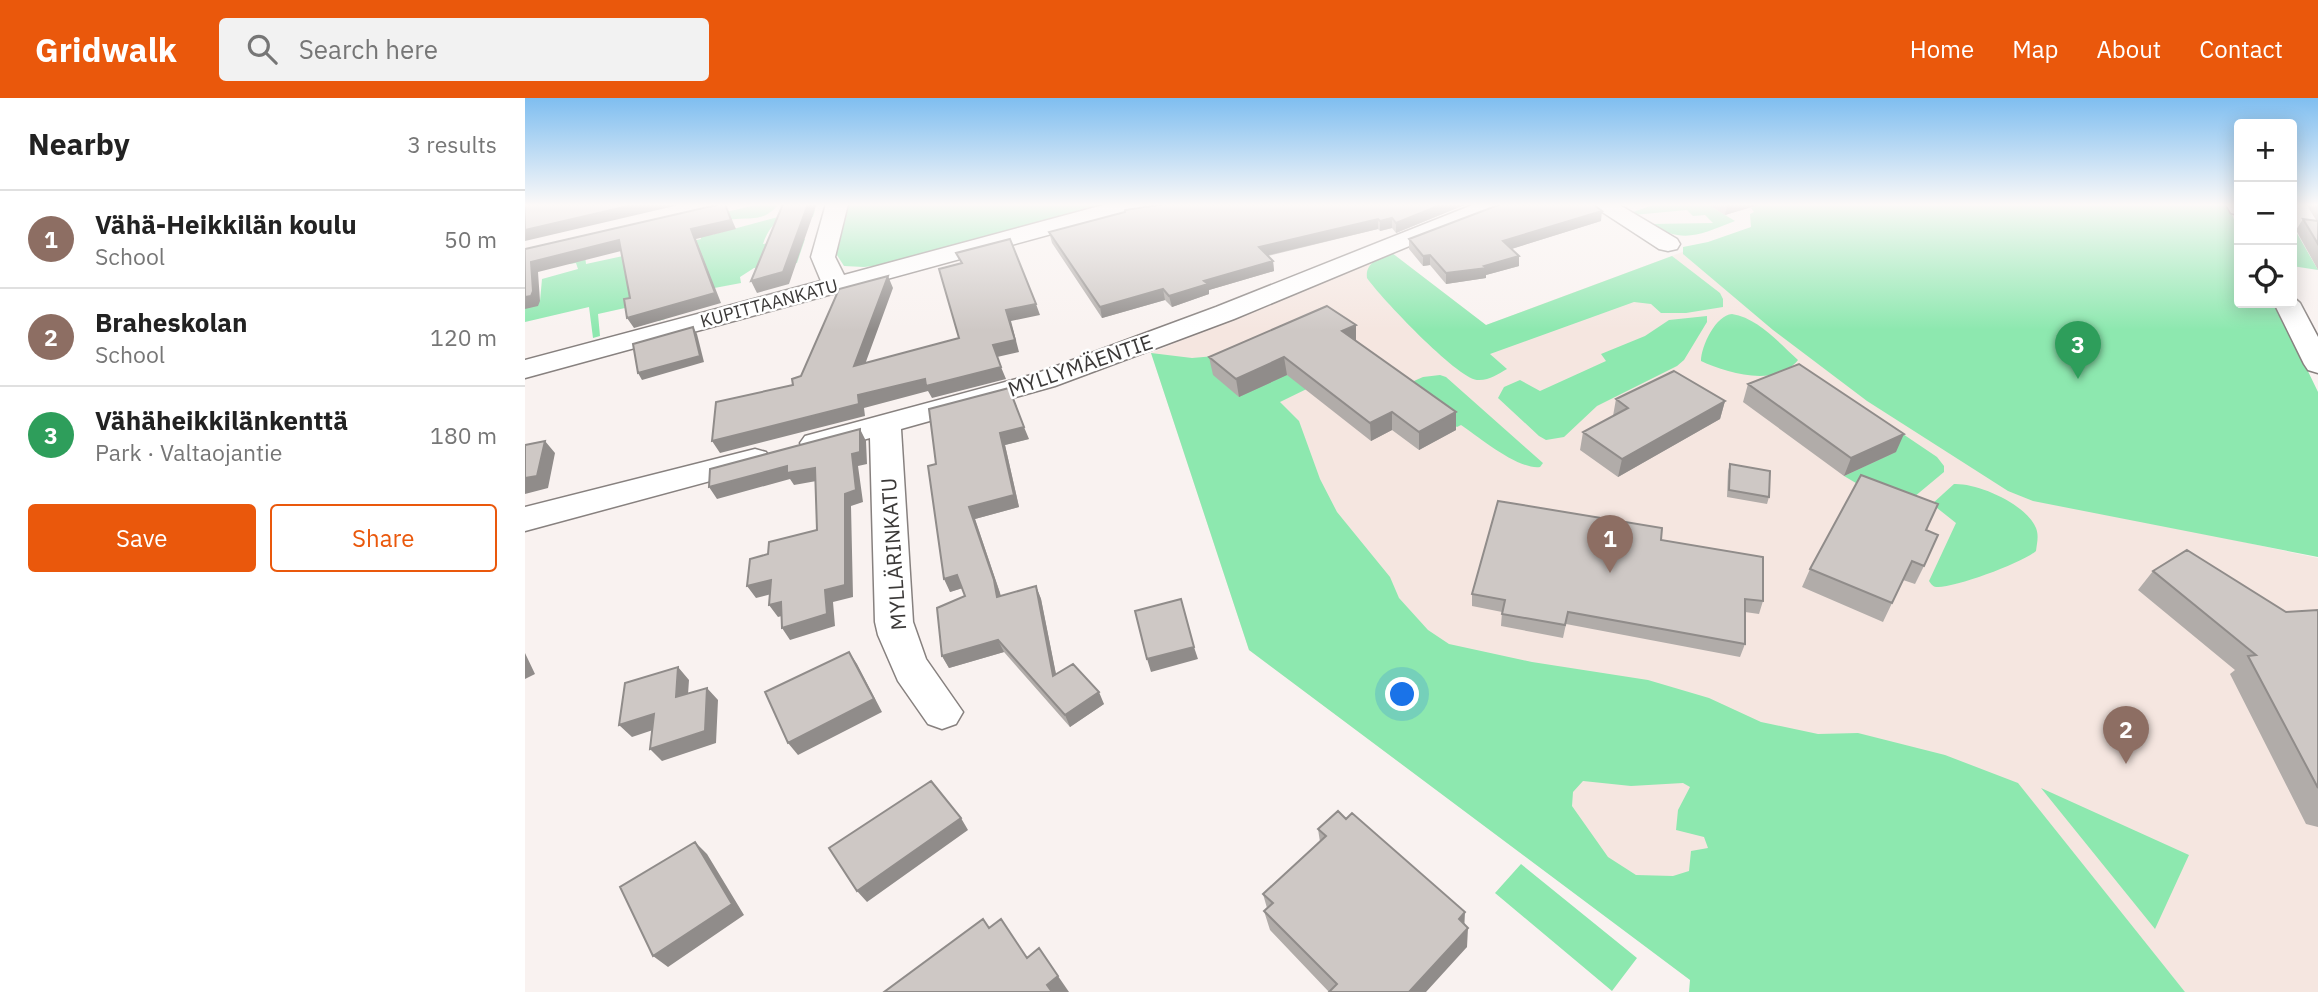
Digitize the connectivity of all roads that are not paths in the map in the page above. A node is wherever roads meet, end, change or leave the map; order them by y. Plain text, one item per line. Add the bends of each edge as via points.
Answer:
1 (826, 246) edge
2 (981, 246) edge
3 (1389, 246) edge
4 (836, 285) junction
5 (2290, 308) edge
6 (2318, 364) edge
7 (525, 369) edge
8 (885, 425) junction
9 (525, 519) edge
10 (942, 712) dead end

1 - 4 street via 823,257
2 - 4 street, KUPITTAANKATU
3 - 8 street, MYLLYMÄENTIE via 1045,380
4 - 7 street, KUPITTAANKATU
5 - 6 street
8 - 9 street, MYLLYMÄENTIE
8 - 10 street, MYLLÄRINKATU via 894,622 909,669

